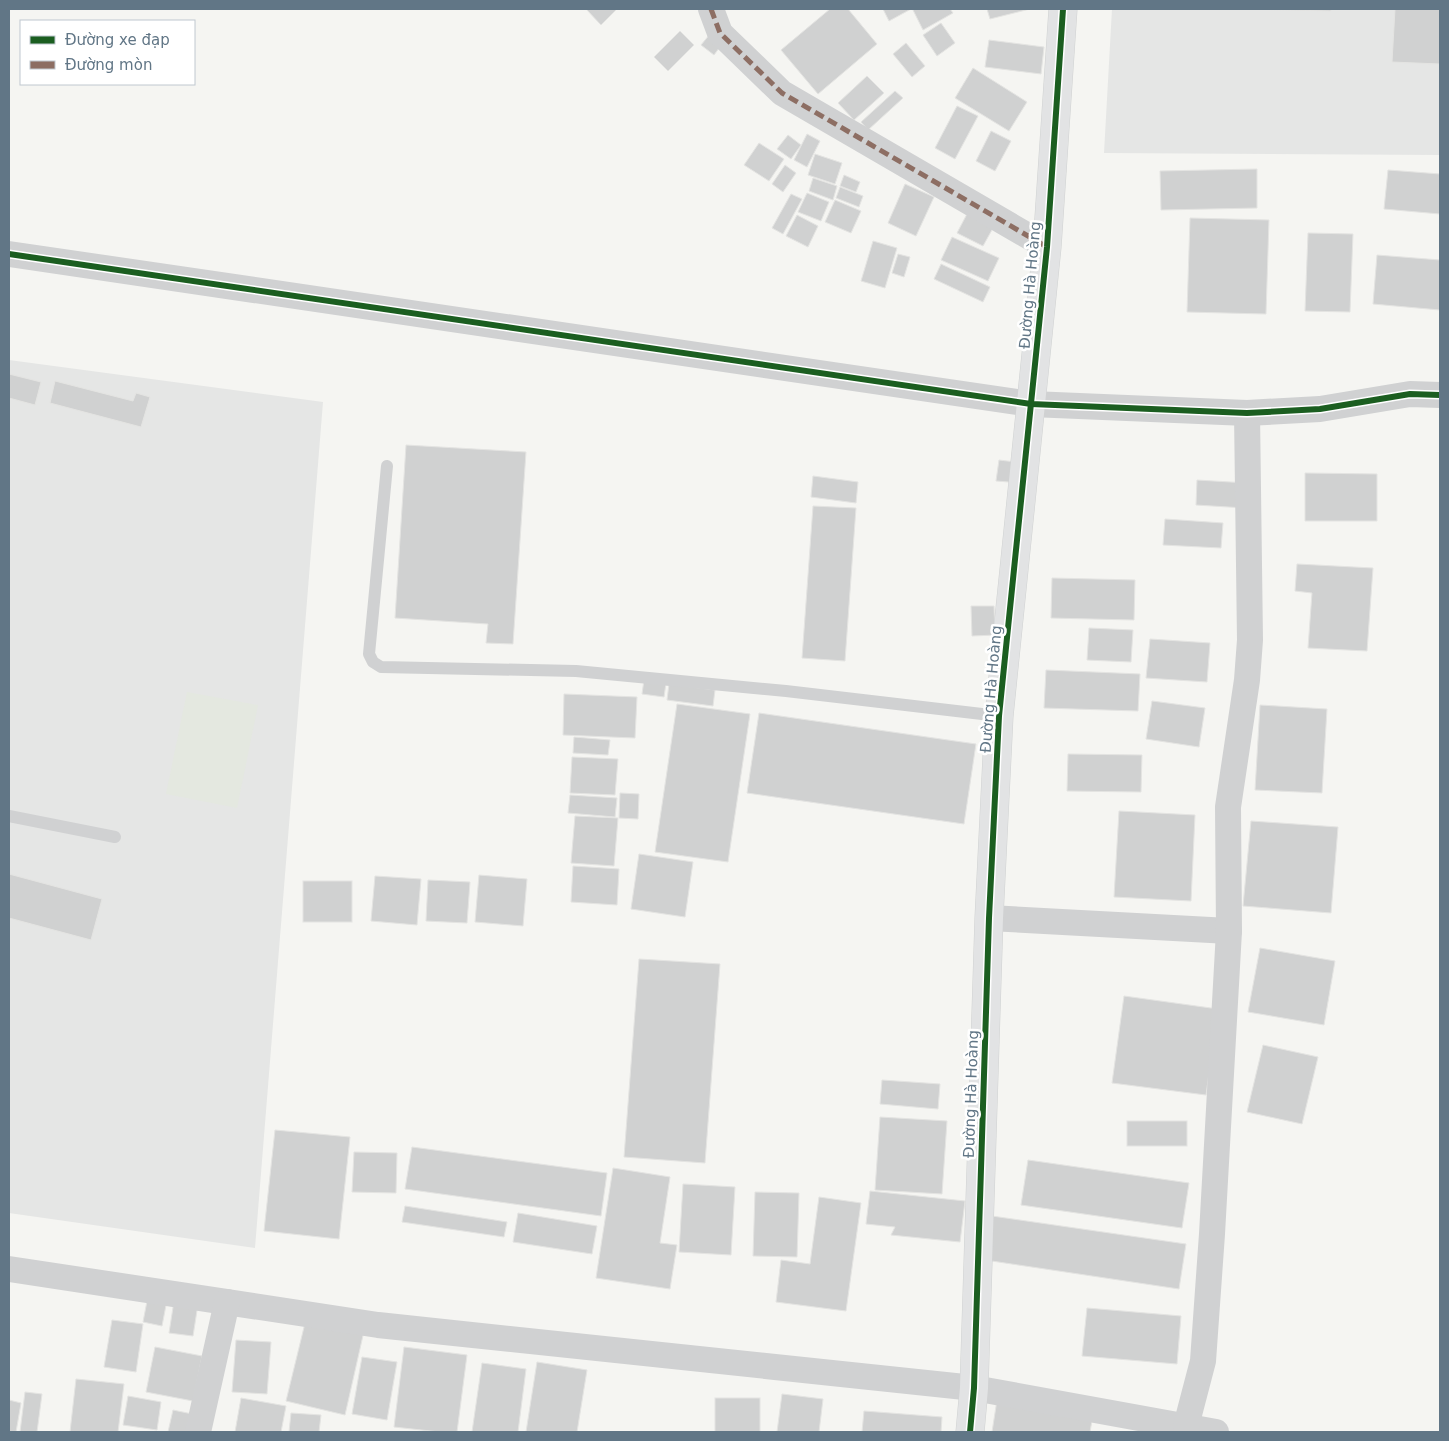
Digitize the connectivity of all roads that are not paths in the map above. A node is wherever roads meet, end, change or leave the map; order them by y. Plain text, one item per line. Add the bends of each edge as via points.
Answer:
1 (711, 9) edge
2 (1062, 9) edge
3 (1047, 247) junction
4 (9, 254) edge
5 (1440, 395) edge
6 (1031, 404) junction
7 (1247, 413) junction
8 (387, 466) dead end
9 (999, 716) junction
10 (9, 816) edge
11 (115, 837) dead end
12 (989, 918) junction
13 (1229, 931) junction
14 (9, 1269) edge
15 (226, 1302) junction
16 (974, 1388) junction
17 (1186, 1426) junction
18 (198, 1432) edge
19 (970, 1432) edge
20 (1216, 1432) edge

1 - 3 street via 720,33 782,93
2 - 3 street, Đường Hà Hoàng
3 - 6 street, Đường Hà Hoàng
4 - 6 street
5 - 7 street via 1410,394 1320,409
6 - 7 street
6 - 9 street, Đường Hà Hoàng
7 - 13 street via 1250,640 1228,806
8 - 9 lane via 369,654 381,667 576,671
9 - 12 street, Đường Hà Hoàng
10 - 11 lane
12 - 13 street
12 - 16 street, Đường Hà Hoàng
13 - 17 street via 1203,1361
14 - 15 street
15 - 16 street via 378,1325
15 - 18 street
16 - 17 street
16 - 19 street, Đường Hà Hoàng
17 - 20 street

